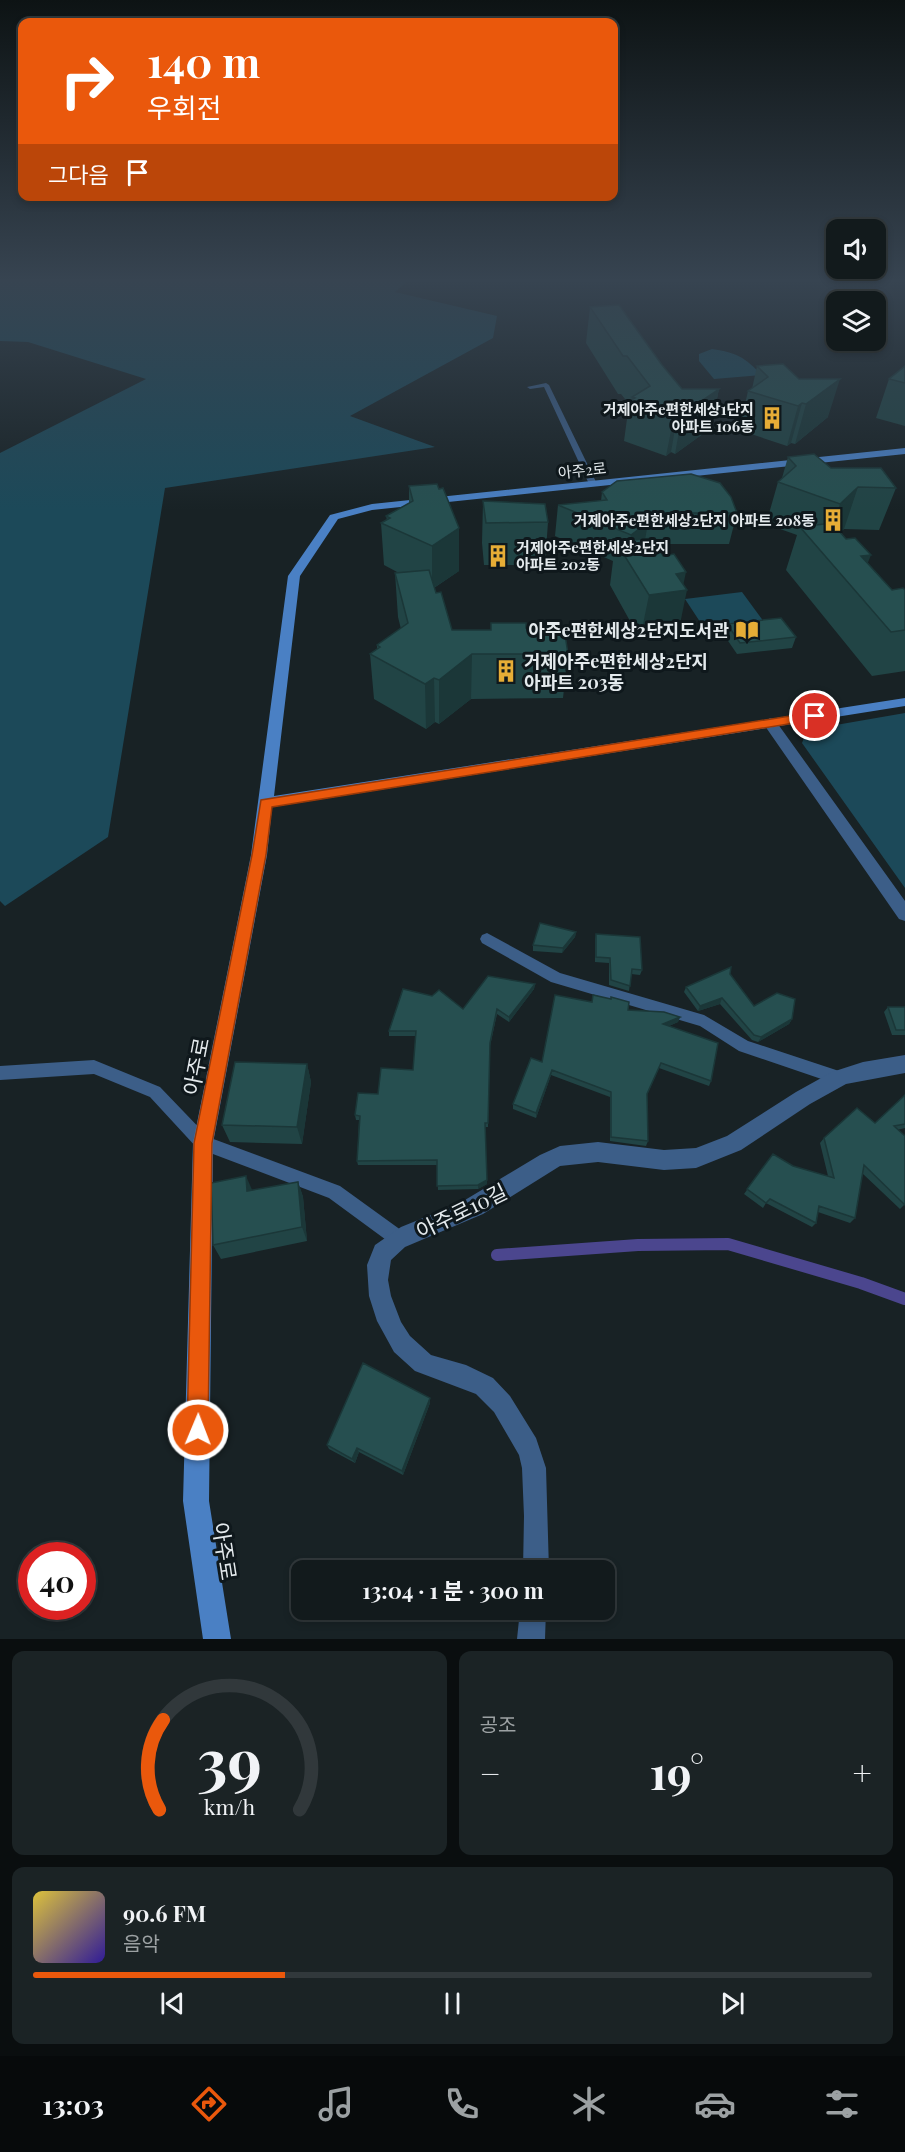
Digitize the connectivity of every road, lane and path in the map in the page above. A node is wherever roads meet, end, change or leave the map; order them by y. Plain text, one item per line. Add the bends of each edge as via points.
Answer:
1 (530, 387) dead end
2 (905, 451) edge
3 (593, 484) junction
4 (334, 517) joint
5 (905, 702) edge
6 (770, 723) junction
7 (266, 803) junction
8 (905, 914) edge
9 (487, 939) dead end
10 (905, 1064) edge
11 (0, 1073) edge
12 (839, 1078) junction
13 (203, 1143) junction
14 (399, 1239) junction
15 (537, 1560) edge
16 (532, 1620) edge
17 (217, 1639) edge
18 (531, 1639) edge

1 - 3 lane via 546,386
2 - 3 street, 아주2로
3 - 4 street, 아주2로 via 372,507
4 - 7 street, 아주로 via 294,576
5 - 6 street
6 - 7 street
6 - 8 street
7 - 13 street, 아주로
9 - 12 lane via 556,978 704,1021 744,1046
10 - 12 street, 아주로10길
11 - 13 lane via 94,1066 155,1092
12 - 14 street, 아주로10길 via 726,1148 693,1159 586,1151 562,1155 480,1205
13 - 14 lane via 334,1192
13 - 17 street, 아주로 via 196,1501
14 - 15 street, 아주로10길 via 383,1253 377,1274 389,1321 403,1347 422,1363 469,1376 489,1389 503,1405 532,1460
16 - 18 street

